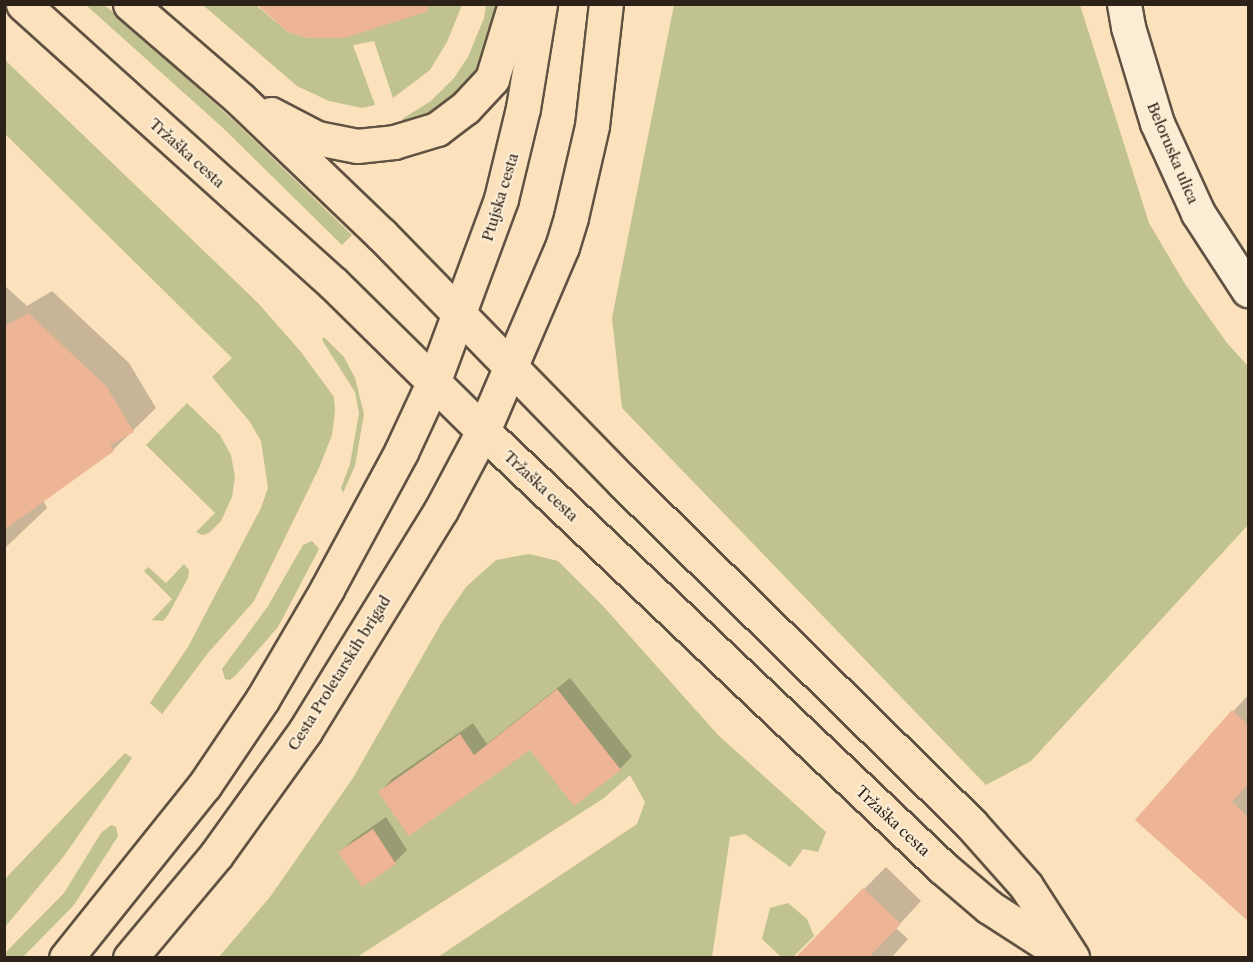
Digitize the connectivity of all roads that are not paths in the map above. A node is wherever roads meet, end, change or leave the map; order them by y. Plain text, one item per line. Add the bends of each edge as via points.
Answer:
1 (23, 4) edge
2 (130, 4) edge
3 (515, 4) edge
4 (540, 4) edge
5 (606, 4) edge
6 (1124, 4) edge
7 (240, 99) junction
8 (1248, 290) edge
9 (459, 315) junction
10 (510, 365) junction
11 (433, 383) junction
12 (483, 431) junction
13 (66, 957) edge
14 (130, 957) edge
15 (1070, 957) edge

1 - 11 main road, Tržaška cesta via 334,284
2 - 7 main road, Tržaška cesta
3 - 7 main road via 492,79 465,108 437,129 394,142 357,146 317,138
4 - 9 main road, Ptujska cesta via 513,159
5 - 10 main road via 592,126 581,183 562,247
6 - 8 street, Beloruska ulica via 1157,123 1198,213
7 - 9 main road, Tržaška cesta
9 - 10 main road, Tržaška cesta
9 - 11 main road, Ptujska cesta
10 - 12 main road, Cesta Proletarskih brigad
10 - 15 main road, Tržaška cesta via 623,482 971,824 1026,886
11 - 12 main road, Tržaška cesta
11 - 13 main road via 401,452 262,700 204,786
12 - 14 main road, Cesta Proletarskih brigad via 441,510 305,731 216,855
12 - 15 main road, Tržaška cesta via 942,867 989,907

